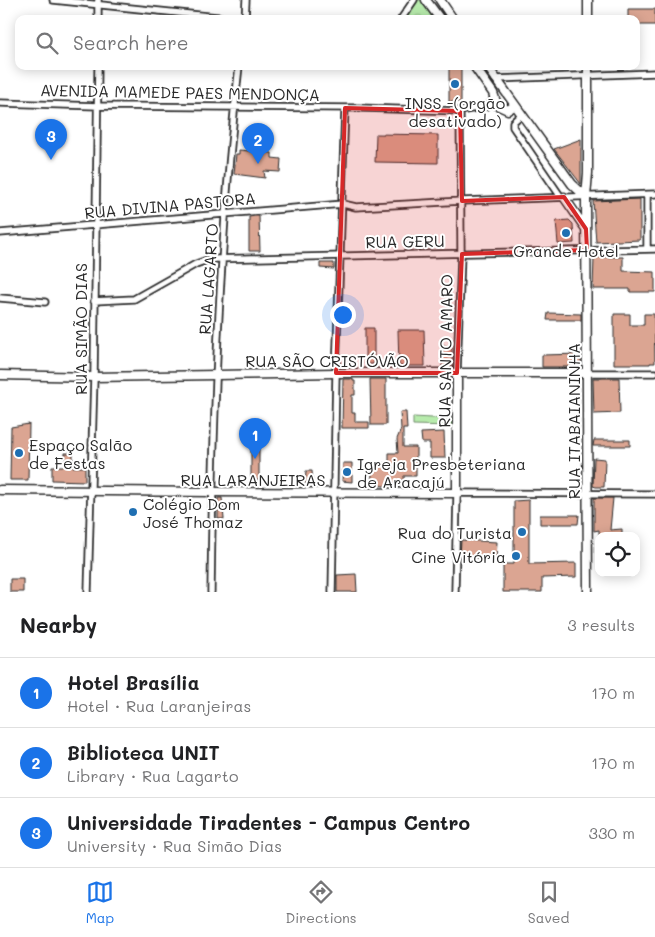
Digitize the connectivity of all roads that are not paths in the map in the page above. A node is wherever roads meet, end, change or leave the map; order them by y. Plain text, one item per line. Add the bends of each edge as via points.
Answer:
1 (52, 0) edge
2 (246, 0) edge
3 (414, 0) edge
4 (426, 0) edge
5 (440, 0) edge
6 (588, 0) edge
7 (98, 3) edge
8 (202, 15) edge
9 (245, 15) edge
10 (404, 15) edge
11 (437, 15) edge
12 (450, 15) edge
13 (588, 15) edge
14 (98, 70) edge
15 (240, 70) edge
16 (477, 70) edge
17 (490, 70) edge
18 (588, 70) edge
19 (655, 74) edge
20 (588, 75) junction
21 (496, 79) junction
22 (493, 98) junction
23 (0, 103) edge
24 (98, 106) junction
25 (514, 106) junction
26 (235, 107) junction
27 (345, 108) junction
28 (460, 111) junction
29 (521, 115) junction
30 (655, 194) edge
31 (647, 195) junction
32 (563, 197) junction
33 (586, 197) junction
34 (462, 201) junction
35 (343, 204) junction
36 (226, 214) junction
37 (95, 225) junction
38 (586, 229) junction
39 (0, 233) edge
40 (647, 249) junction
41 (655, 249) edge
42 (587, 250) junction
43 (462, 254) junction
44 (340, 256) junction
45 (223, 258) junction
46 (0, 298) edge
47 (94, 301) junction
48 (45, 302) dead end
49 (336, 373) junction
50 (457, 373) junction
51 (587, 373) junction
52 (655, 373) edge
53 (216, 374) junction
54 (0, 375) edge
55 (94, 377) junction
56 (0, 490) edge
57 (92, 491) junction
58 (212, 492) junction
59 (333, 493) junction
60 (457, 493) junction
61 (588, 494) junction
62 (655, 494) edge
63 (88, 592) edge
64 (211, 592) edge
65 (332, 592) edge
66 (455, 592) edge
67 (588, 592) edge

1 - 7 street
2 - 9 street
3 - 10 street
4 - 11 street
5 - 12 street
6 - 13 street
7 - 8 street
14 - 24 street, RUA SIMÃO DIAS
15 - 26 street, RUA LAGARTO
16 - 22 street
17 - 21 street
18 - 20 street, RUA ITABAIANINHA
19 - 20 street
20 - 21 street
20 - 33 street, RUA ITABAIANINHA
21 - 25 street
22 - 25 street via 505,109
22 - 28 street, AVENIDA MAMEDE PAES MENDONÇA via 487,106
23 - 24 street, AVENIDA MAMEDE PAES MENDONÇA
24 - 26 street, AVENIDA MAMEDE PAES MENDONÇA
24 - 37 street, RUA SIMÃO DIAS
25 - 29 street
26 - 27 street, AVENIDA MAMEDE PAES MENDONÇA
26 - 36 street, RUA LAGARTO
27 - 28 street, AVENIDA MAMEDE PAES MENDONÇA
27 - 35 street
28 - 34 street, RUA SANTO AMARO
29 - 32 street via 513,122 513,127
29 - 33 street via 572,184
30 - 31 street, RUA DIVINA PASTORA
31 - 33 street, RUA DIVINA PASTORA
31 - 40 street
32 - 33 street, RUA DIVINA PASTORA
32 - 34 street, RUA DIVINA PASTORA
32 - 38 street
33 - 38 street, RUA ITABAIANINHA
34 - 35 street, RUA DIVINA PASTORA
34 - 43 street, RUA SANTO AMARO
35 - 36 street, RUA DIVINA PASTORA
35 - 44 street
36 - 37 street, RUA DIVINA PASTORA
36 - 45 street, RUA LAGARTO
37 - 39 street, RUA DIVINA PASTORA
37 - 47 street, RUA SIMÃO DIAS
38 - 42 street, RUA ITABAIANINHA
40 - 41 street, RUA GERU
40 - 42 street, RUA GERU
42 - 43 street, RUA GERU
42 - 51 street, RUA ITABAIANINHA
43 - 44 street, RUA GERU
43 - 50 street, RUA SANTO AMARO
44 - 45 street, RUA GERU
44 - 49 street
45 - 47 street, RUA GERU via 202,260 134,299
45 - 53 street, RUA LAGARTO
46 - 48 street
47 - 55 street, RUA SIMÃO DIAS
49 - 50 street, RUA SÃO CRISTÓVÃO
49 - 53 street, RUA SÃO CRISTÓVÃO
49 - 59 street
50 - 51 street, RUA SÃO CRISTÓVÃO
50 - 60 street, RUA SANTO AMARO
51 - 52 street, RUA SÃO CRISTÓVÃO
51 - 61 street, RUA ITABAIANINHA
53 - 55 street, RUA SÃO CRISTÓVÃO
53 - 58 street, RUA LAGARTO
54 - 55 street, RUA SÃO CRISTÓVÃO
55 - 57 street, RUA SIMÃO DIAS
56 - 57 street, RUA LARANJEIRAS
57 - 58 street, RUA LARANJEIRAS
57 - 63 street, RUA SIMÃO DIAS
58 - 59 street, RUA LARANJEIRAS
58 - 64 street, RUA LAGARTO
59 - 60 street, RUA LARANJEIRAS
59 - 65 street
60 - 61 street, RUA LARANJEIRAS
60 - 66 street, RUA SANTO AMARO
61 - 62 street, RUA LARANJEIRAS
61 - 67 street, RUA ITABAIANINHA

